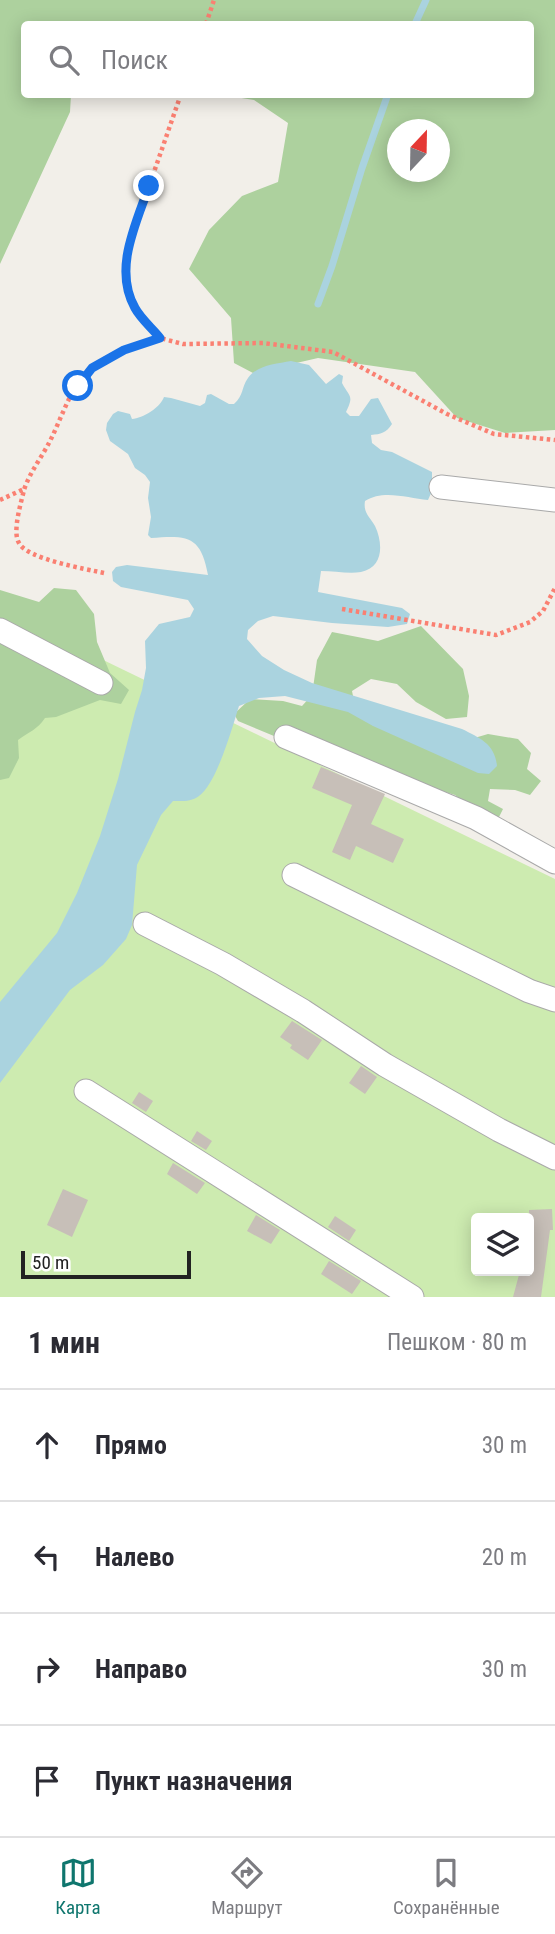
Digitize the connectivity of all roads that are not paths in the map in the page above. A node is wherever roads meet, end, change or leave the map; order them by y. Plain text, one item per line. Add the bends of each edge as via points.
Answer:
1 (441, 487) dead end
2 (555, 500) edge
3 (0, 630) edge
4 (101, 683) dead end
5 (286, 737) dead end
6 (555, 862) edge
7 (294, 875) dead end
8 (145, 925) dead end
9 (555, 1000) edge
10 (86, 1091) dead end
11 (555, 1158) edge
12 (412, 1297) edge

1 - 2 lane
3 - 4 lane
5 - 6 lane via 476,818
7 - 9 lane
8 - 11 lane via 223,964 385,1065
10 - 12 lane

